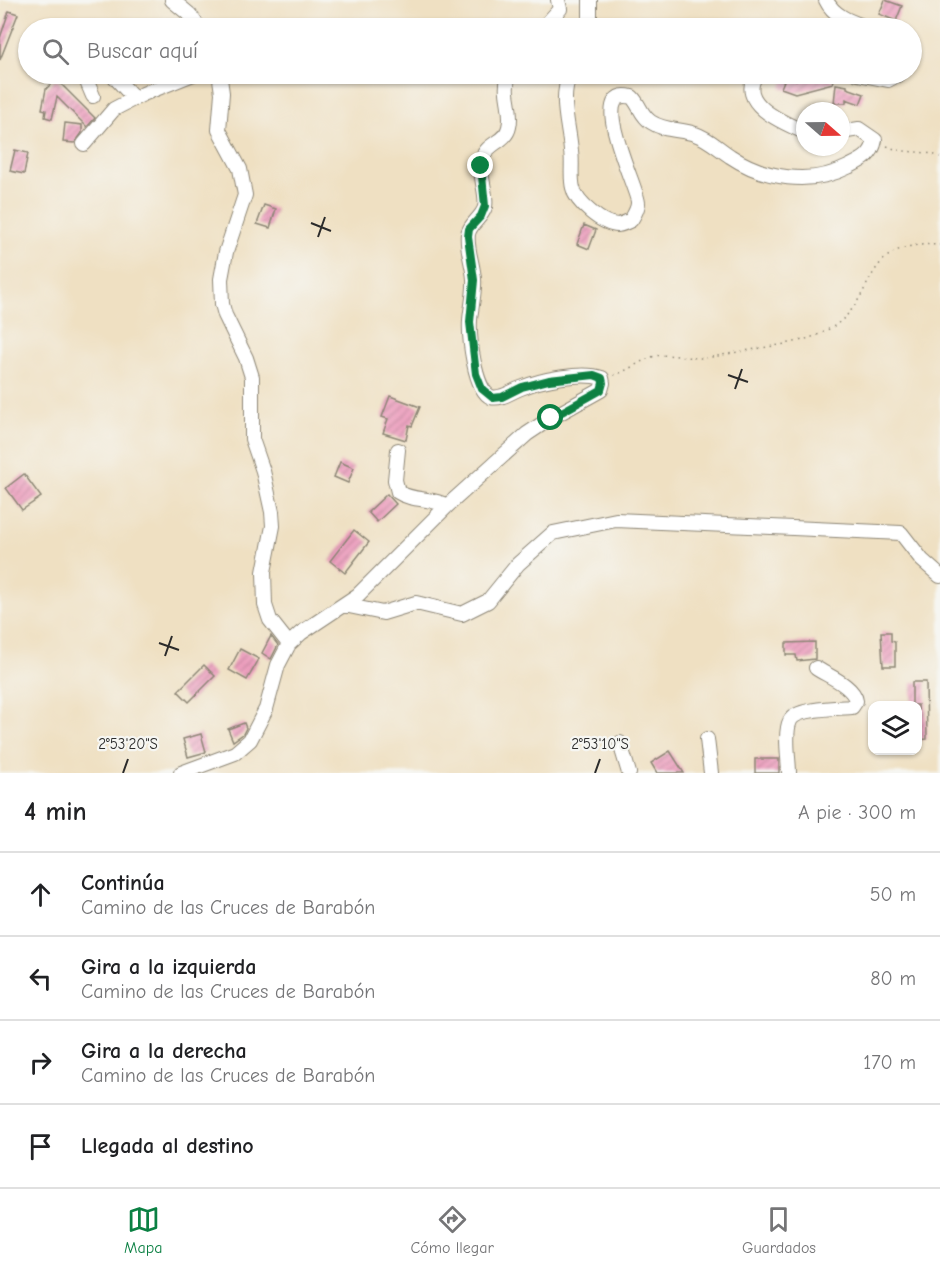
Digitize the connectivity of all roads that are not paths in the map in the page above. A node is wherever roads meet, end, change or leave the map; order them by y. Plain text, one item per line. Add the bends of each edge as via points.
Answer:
1 (172, 0) edge
2 (558, 0) edge
3 (590, 0) edge
4 (826, 0) edge
5 (192, 18) edge
6 (552, 18) edge
7 (590, 18) edge
8 (844, 18) edge
9 (88, 84) edge
10 (121, 84) edge
11 (168, 84) edge
12 (221, 84) edge
13 (506, 84) edge
14 (566, 84) edge
15 (752, 84) edge
16 (93, 96) dead end
17 (134, 98) junction
18 (796, 128) edge
19 (850, 130) edge
20 (84, 144) dead end
21 (398, 450) dead end
22 (447, 506) junction
23 (940, 576) edge
24 (344, 605) junction
25 (289, 644) junction
26 (816, 668) dead end
27 (707, 739) dead end
28 (620, 743) dead end
29 (181, 773) edge
30 (629, 773) edge
31 (711, 773) edge
32 (789, 773) edge

1 - 5 street
2 - 6 street via 560,9
3 - 7 street
4 - 8 street
9 - 16 street
10 - 17 street
11 - 17 street
12 - 25 street via 219,130 240,169 245,195 220,279 222,304 252,377 252,439 272,512 264,572 265,605 270,620
13 - 22 street via 509,128 483,155 485,206 468,237 474,280 470,322 478,380 493,398 549,380 594,375 602,378 603,383 601,390 527,434
14 - 19 street via 573,188 588,210 619,225 631,220 639,203 613,125 614,106 624,95 632,97 653,124 696,134 741,163 775,175 802,179 828,176 868,157 875,140 859,129
15 - 18 street via 756,103
17 - 20 street via 114,110
21 - 22 street via 398,492
22 - 24 street
23 - 24 street via 901,533 616,520 553,533 518,564 488,601 462,614 416,603 382,613
24 - 25 street via 313,623
25 - 29 street via 278,665 266,709 250,740 235,753
26 - 32 street via 848,688 856,701 852,706 793,716 788,731
27 - 31 street
28 - 30 street

